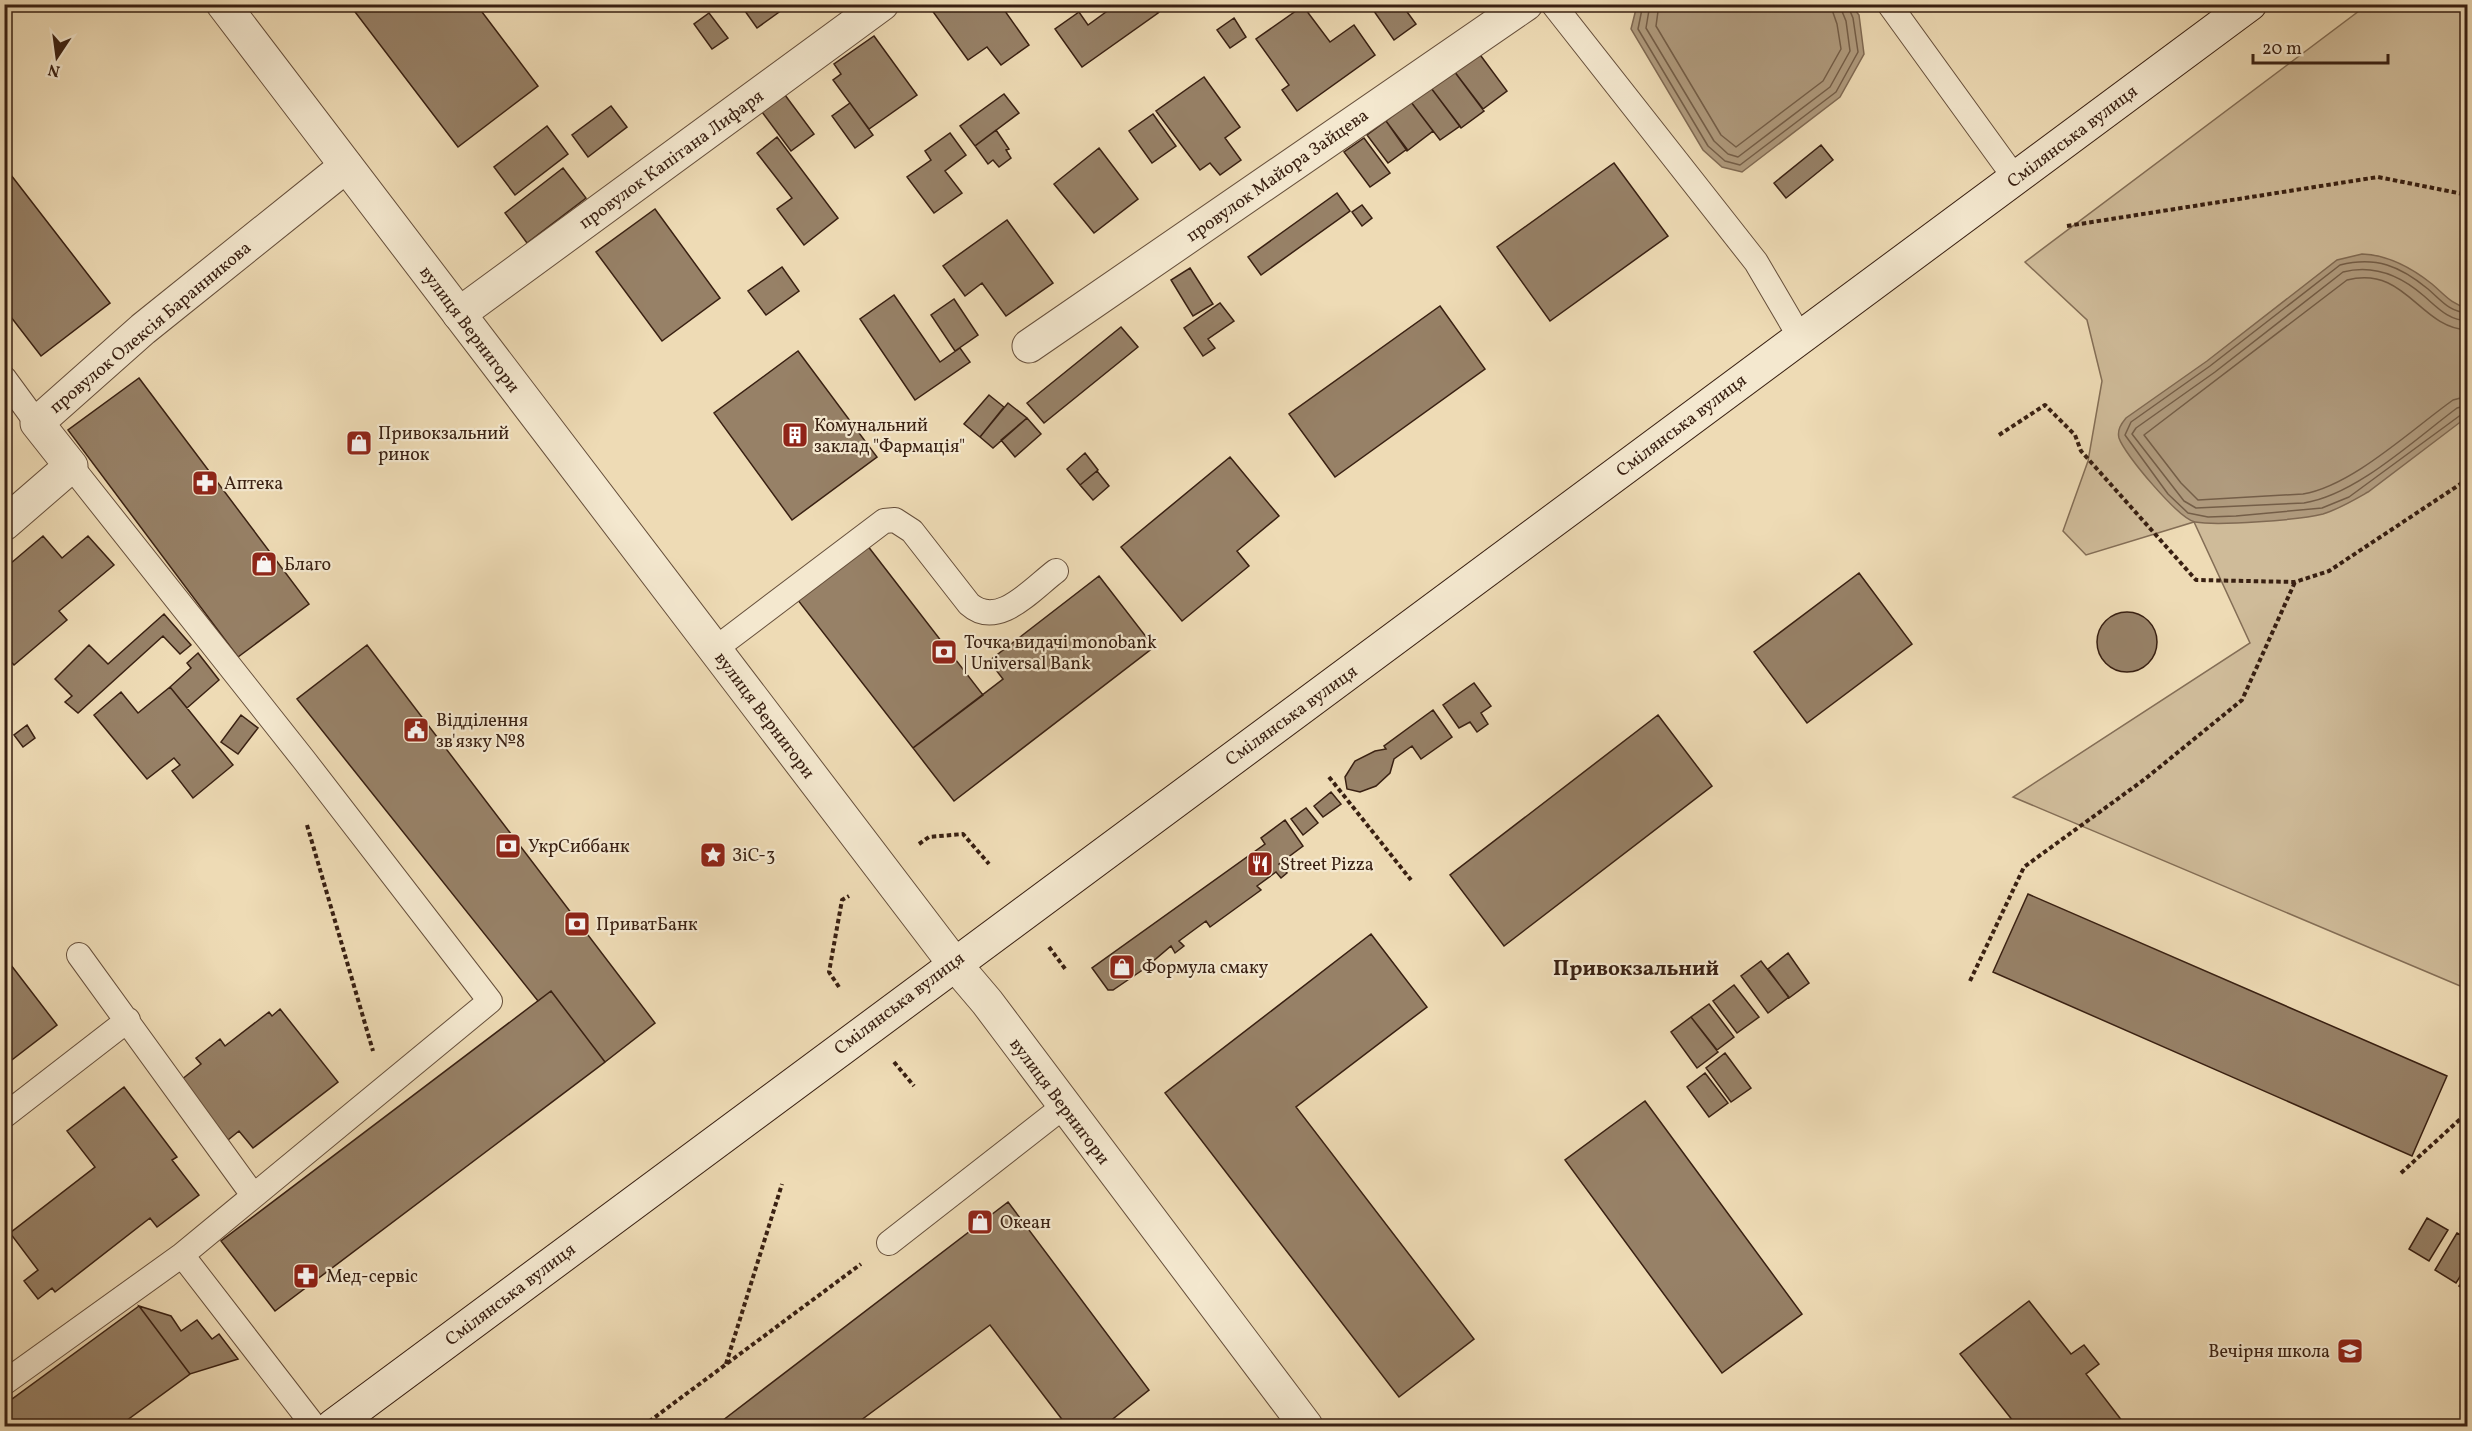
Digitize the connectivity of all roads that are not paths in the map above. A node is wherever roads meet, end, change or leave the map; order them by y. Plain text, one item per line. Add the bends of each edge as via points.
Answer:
1 (223, 4) edge
2 (882, 4) edge
3 (1526, 4) edge
4 (1553, 4) edge
5 (1889, 4) edge
6 (2250, 4) edge
7 (346, 166) junction
8 (2015, 178) junction
9 (459, 314) junction
10 (1800, 337) junction
11 (1029, 346) dead end
12 (4, 378) edge
13 (37, 423) junction
14 (71, 465) junction
15 (4, 524) edge
16 (1056, 571) dead end
17 (715, 649) junction
18 (79, 955) dead end
19 (953, 962) junction
20 (128, 1020) junction
21 (1063, 1107) junction
22 (4, 1116) edge
23 (253, 1195) junction
24 (889, 1243) road end
25 (182, 1255) junction
26 (4, 1383) edge
27 (314, 1426) edge
28 (333, 1426) edge
29 (1306, 1426) edge

1 - 7 street, вулиця Вернигори
2 - 9 street, провулок Капітана Лифаря
3 - 11 street, провулок Майора Зайцева
4 - 10 lane via 1756,262
5 - 8 lane
6 - 8 street, Смілянська вулиця
7 - 9 street, вулиця Вернигори
7 - 13 street, провулок Олексія Баранникова via 144,328
8 - 10 street, Смілянська вулиця
9 - 17 street, вулиця Вернигори
10 - 19 street, Смілянська вулиця
12 - 13 lane
13 - 14 street, провулок Олексія Баранникова
14 - 15 street
14 - 23 lane via 490,1001
16 - 17 lane via 1007,609 987,614 976,611 912,531 895,520 884,521
17 - 19 street, вулиця Вернигори
18 - 20 lane
19 - 21 street, вулиця Вернигори
19 - 28 street, Смілянська вулиця
20 - 22 lane
20 - 23 lane
21 - 24 lane
21 - 29 street, вулиця Вернигори
23 - 25 lane
25 - 26 lane
25 - 27 lane

